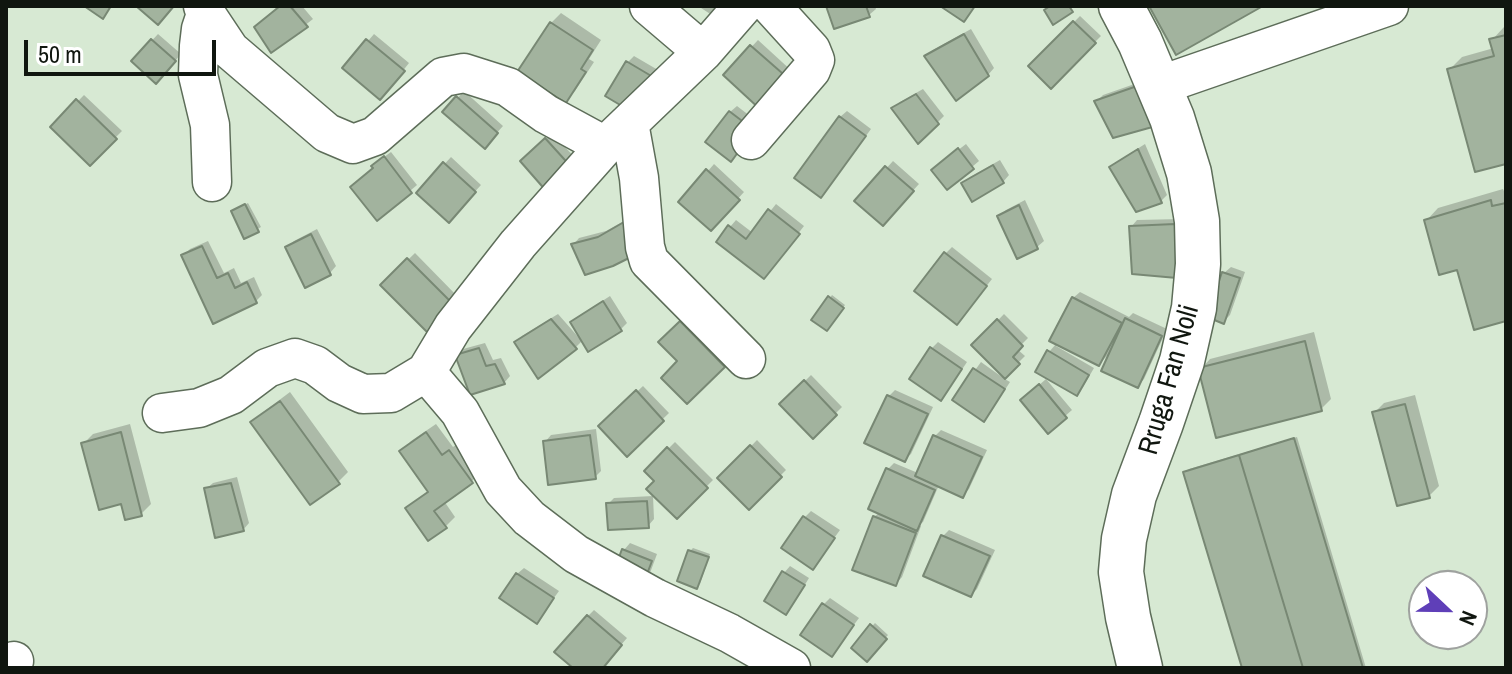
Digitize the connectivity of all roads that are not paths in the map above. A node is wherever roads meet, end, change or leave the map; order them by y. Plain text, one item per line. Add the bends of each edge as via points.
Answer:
1 (649, 6) edge
2 (743, 6) edge
3 (771, 6) edge
4 (1121, 6) edge
5 (1389, 6) edge
6 (205, 10) edge
7 (703, 52) junction
8 (1158, 86) junction
9 (617, 135) junction
10 (751, 140) dead end
11 (212, 182) dead end
12 (746, 359) dead end
13 (426, 372) junction
14 (162, 413) dead end
15 (791, 668) edge
16 (1140, 668) edge

1 - 7 street
2 - 7 street
3 - 10 street via 815,60
4 - 8 main road, Rruga Fan Noli
5 - 8 street
6 - 9 street via 230,50 327,133 353,144 375,136 443,77 464,73 508,87 546,114
6 - 11 street via 198,75 210,125
7 - 9 street
8 - 16 main road, Rruga Fan Noli via 1189,173 1198,264 1182,361 1134,495 1124,539 1121,572
9 - 12 street via 639,178 649,261
9 - 13 street via 518,244 453,327
13 - 14 street via 391,393 363,394 295,358 267,368 231,395 199,408
13 - 15 street via 460,412 503,490 529,518 576,554

